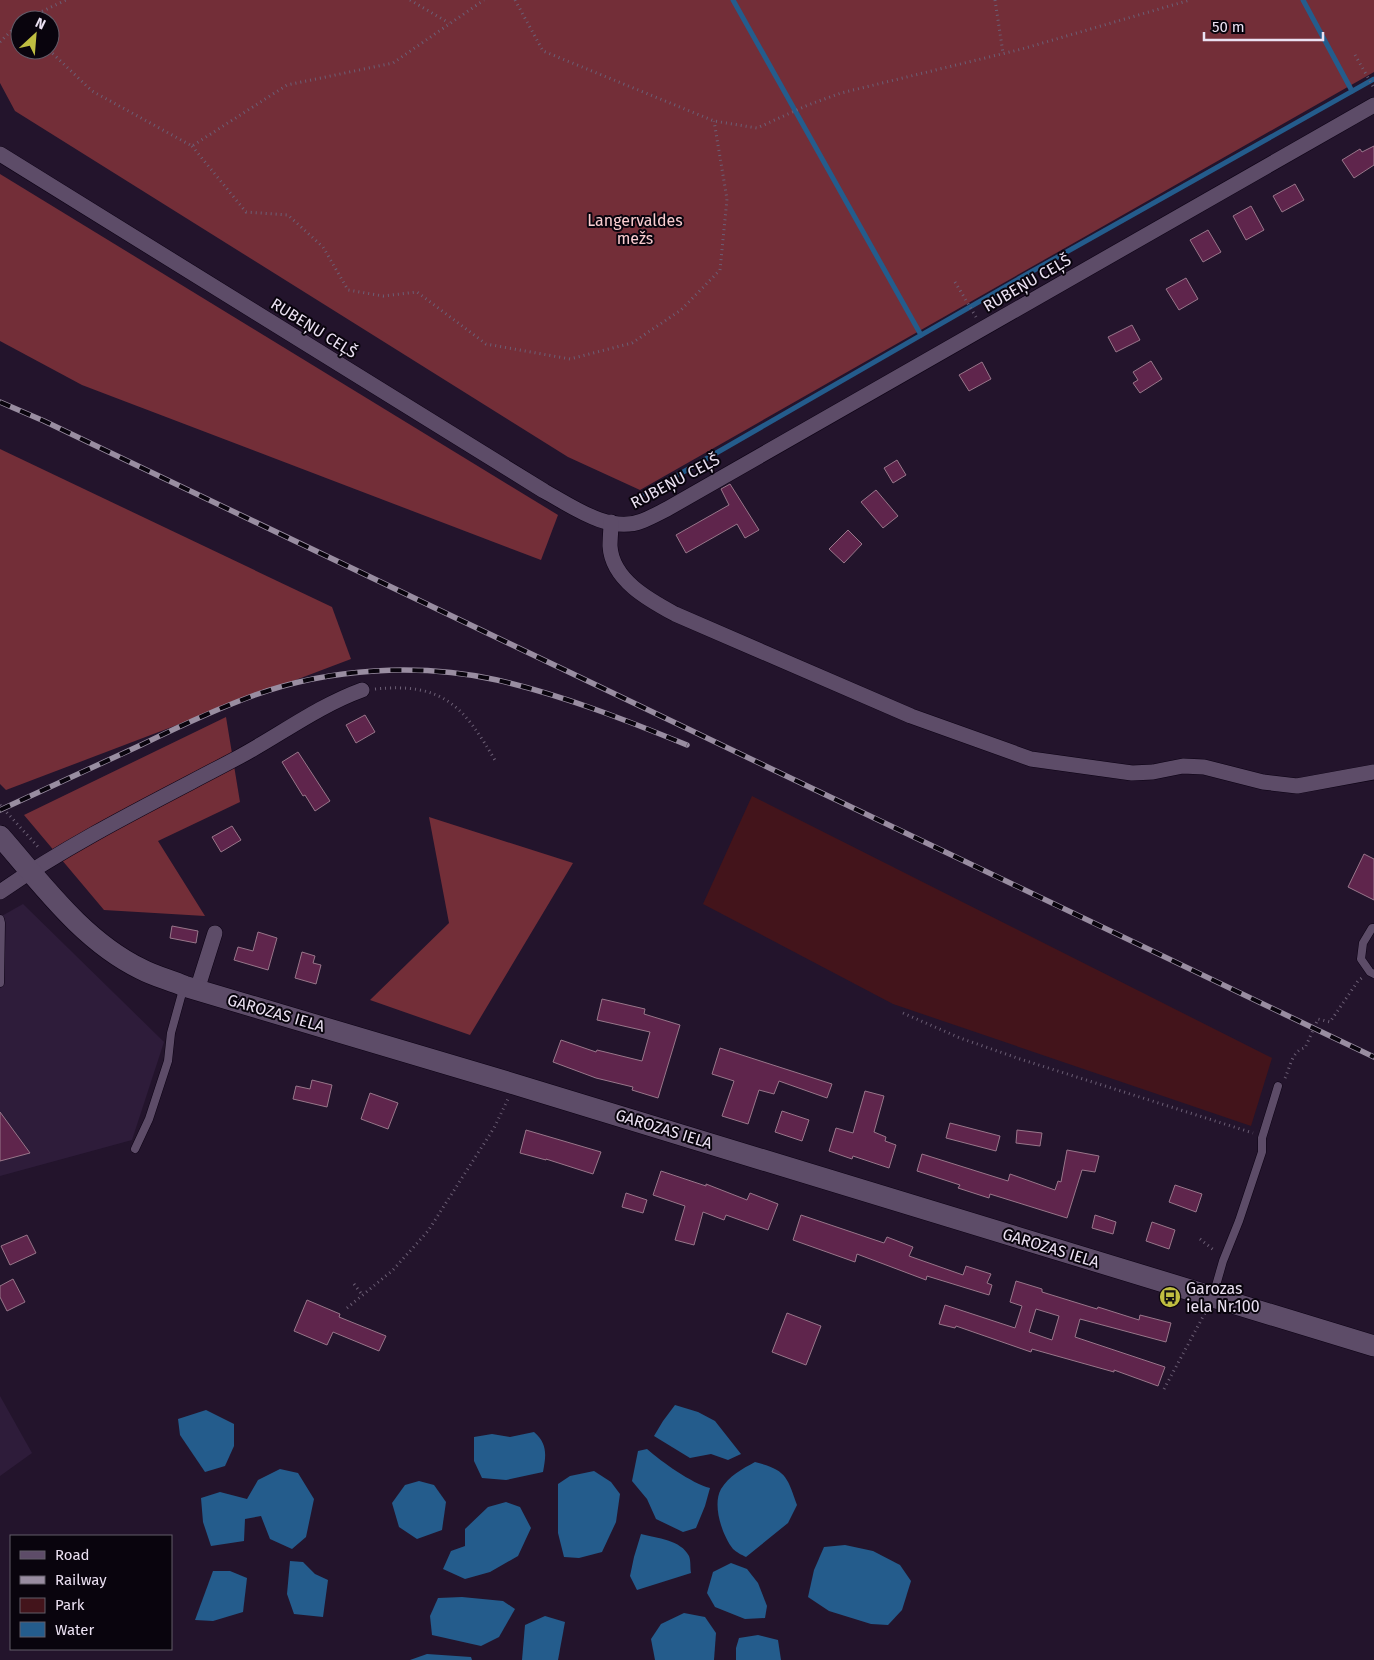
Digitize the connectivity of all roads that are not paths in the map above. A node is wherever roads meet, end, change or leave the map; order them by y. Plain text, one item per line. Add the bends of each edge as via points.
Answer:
1 (1374, 105) edge
2 (0, 154) edge
3 (611, 522) junction
4 (362, 690) road end
5 (1374, 772) edge
6 (0, 836) edge
7 (30, 871) junction
8 (0, 892) edge
9 (0, 919) edge
10 (1374, 928) edge
11 (215, 933) dead end
12 (1372, 973) edge
13 (0, 983) edge
14 (190, 988) junction
15 (1278, 1086) road end
16 (135, 1149) dead end
17 (1212, 1297) junction
18 (1374, 1346) edge

1 - 3 street, RUBEŅU CEĻŠ via 666,509 641,522 621,525
2 - 3 street, RUBEŅU CEĻŠ via 544,491 587,514
3 - 5 street via 610,547 615,563 626,580 648,600 911,716 1031,758 1132,773 1183,766 1204,767 1263,782 1297,786
4 - 7 street via 338,699
6 - 7 main road, GAROZAS IELA
7 - 8 street
7 - 14 main road, GAROZAS IELA via 111,951 141,970
9 - 13 lane
10 - 12 lane via 1363,943 1361,959
11 - 14 street
14 - 16 lane via 171,1033 168,1061 149,1119
14 - 17 main road, GAROZAS IELA
15 - 17 lane via 1262,1138 1262,1152
17 - 18 main road, GAROZAS IELA

